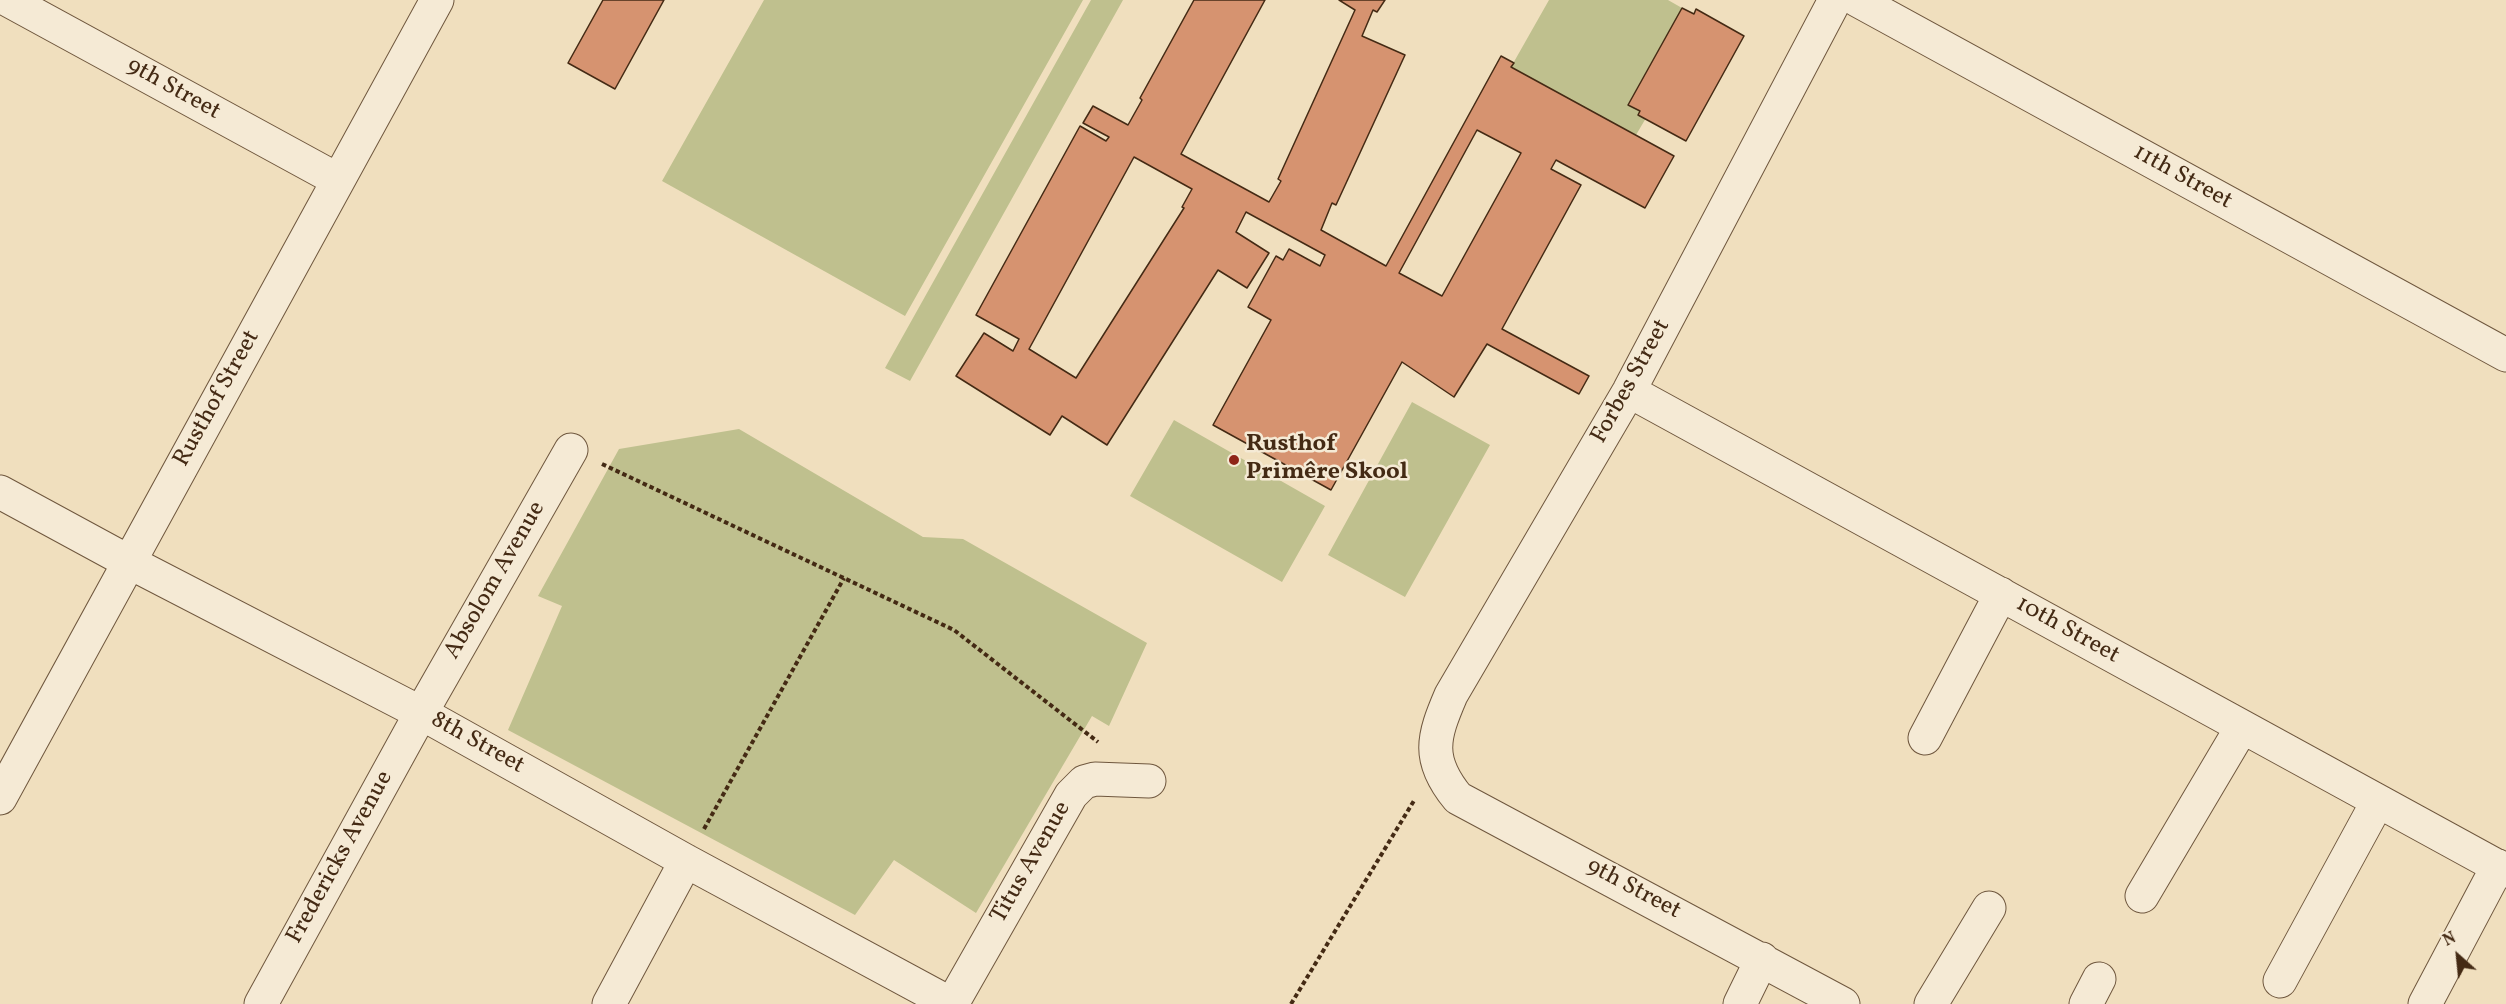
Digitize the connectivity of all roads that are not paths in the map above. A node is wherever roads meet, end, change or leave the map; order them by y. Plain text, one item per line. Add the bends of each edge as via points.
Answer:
1 (8, 0) edge
2 (437, 0) edge
3 (1835, 0) edge
4 (1857, 0) edge
5 (338, 180) junction
6 (2506, 355) edge
7 (1629, 391) junction
8 (572, 450) road end
9 (0, 492) edge
10 (129, 562) junction
11 (2001, 594) junction
12 (422, 713) junction
13 (2242, 727) junction
14 (1925, 738) dead end
15 (1437, 763) joint
16 (1149, 781) dead end
17 (0, 798) edge
18 (2378, 801) junction
19 (686, 861) junction
20 (2502, 868) edge
21 (2142, 896) dead end
22 (1989, 908) dead end
23 (1762, 959) junction
24 (2280, 981) dead end
25 (261, 1004) edge
26 (609, 1004) edge
27 (952, 1004) edge
28 (1740, 1004) edge
29 (1843, 1004) edge
30 (1930, 1004) edge
31 (2425, 1004) edge

1 - 5 street, 9th Street
2 - 5 street, Rusthof Street
3 - 7 street, Forbes Street
4 - 6 street, 11th Street
5 - 10 street, Rusthof Street
7 - 11 street, 10th Street
7 - 15 street, Forbes Street via 1452,695 1438,726 1434,747
8 - 12 street, Absolom Avenue
9 - 10 street, 8th Street
10 - 12 street, 8th Street
10 - 17 street, Rusthof Street
11 - 13 street, 10th Street
11 - 14 street
12 - 19 street, 8th Street
12 - 25 street, Fredericks Avenue
13 - 18 street, 10th Street
13 - 21 street
15 - 23 street, 9th Street via 1445,783 1458,798
16 - 27 street, Titus Avenue via 1095,779 1084,782 1071,795
18 - 20 street, 10th Street
18 - 24 street
19 - 26 street
19 - 27 street, 8th Street
20 - 31 street
22 - 30 street
23 - 28 street
23 - 29 street, 9th Street

